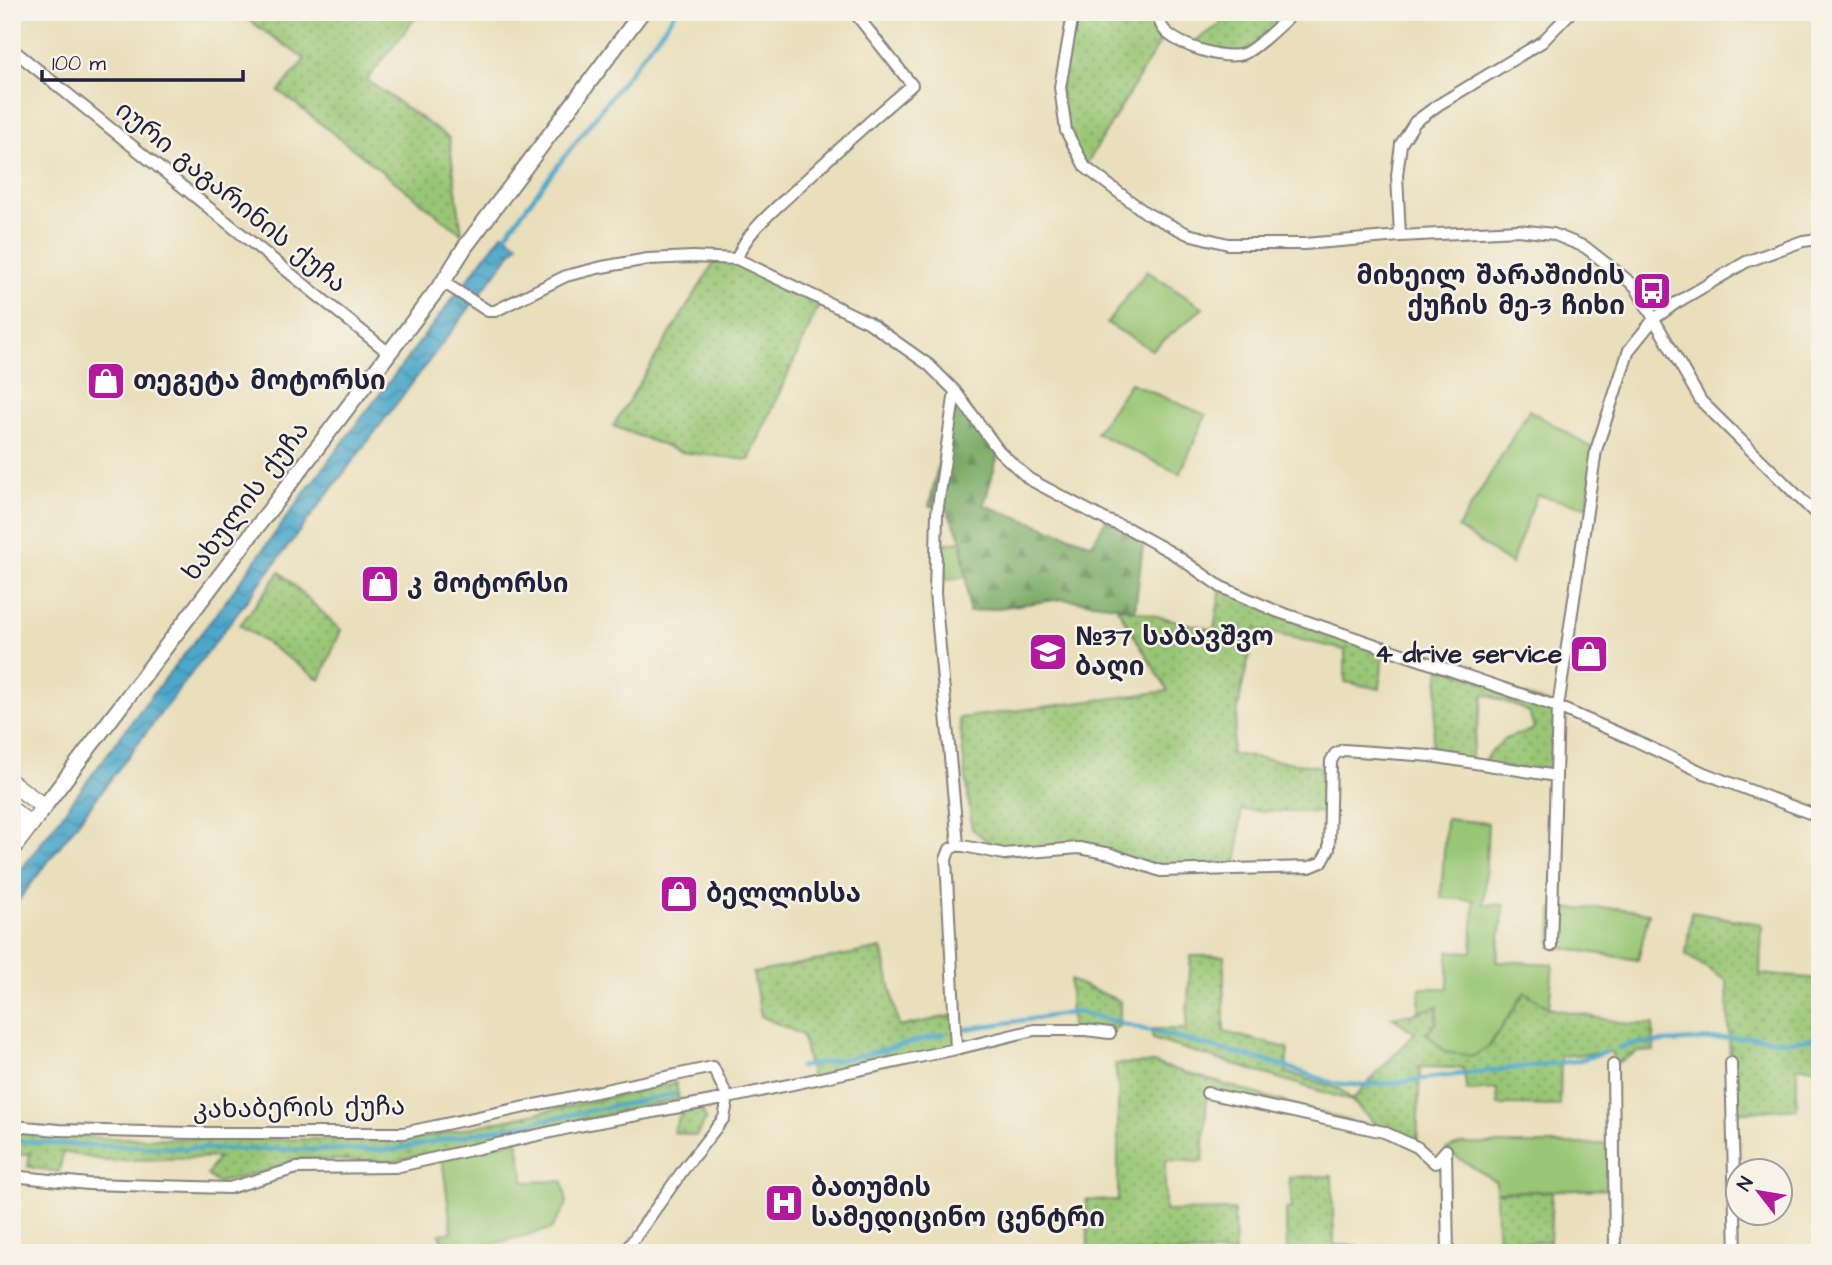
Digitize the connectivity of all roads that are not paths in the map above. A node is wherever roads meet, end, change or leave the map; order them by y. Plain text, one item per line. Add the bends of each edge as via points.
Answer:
1 (642, 12) edge
2 (854, 12) edge
3 (1072, 12) edge
4 (1159, 12) edge
5 (1294, 12) edge
6 (1571, 12) edge
7 (12, 50) edge
8 (1400, 236) junction
9 (1820, 239) edge
10 (737, 259) junction
11 (443, 282) junction
12 (1654, 319) junction
13 (389, 354) junction
14 (954, 391) junction
15 (1820, 518) edge
16 (1558, 707) junction
17 (1556, 776) junction
18 (12, 783) edge
19 (44, 807) junction
20 (12, 810) edge
21 (1820, 817) edge
22 (30, 825) junction
23 (958, 845) junction
24 (12, 849) edge
25 (1551, 946) dead end
26 (1110, 1033) dead end
27 (956, 1049) junction
28 (1731, 1063) dead end
29 (1613, 1065) dead end
30 (1207, 1093) dead end
31 (728, 1098) junction
32 (12, 1126) edge
33 (12, 1176) edge
34 (624, 1253) edge
35 (1448, 1253) edge
36 (1615, 1253) edge
37 (1736, 1253) edge

1 - 11 street, ხახულის ქუჩა
2 - 10 street via 912,85 766,218 740,248
3 - 8 street via 1060,86 1066,131 1085,167 1146,213 1188,233 1228,244 1304,244
4 - 5 street via 1166,32 1220,56 1244,54
6 - 8 street via 1542,41 1415,122 1401,145 1397,174
7 - 13 street, იური გაგარინის ქუჩა
8 - 12 street via 1518,230 1553,234 1585,247 1611,265 1635,286
9 - 12 street via 1746,262
10 - 11 street via 648,259 602,267 566,276 495,311
10 - 14 street via 868,322 929,365
11 - 13 street, ხახულის ქუჩა
12 - 15 street via 1701,401
12 - 16 street via 1629,349 1596,450
13 - 19 street, ხახულის ქუჩა
14 - 16 street via 999,451 1029,479 1174,554 1221,587 1276,611
14 - 23 street via 937,513 935,593
16 - 17 street
16 - 21 street via 1704,773
17 - 23 street via 1431,756 1343,750 1331,761 1329,849 1322,862 1310,867 1161,871 1079,848 1004,854
17 - 25 street
18 - 19 main road
19 - 22 main road, ხახულის ქუჩა
20 - 22 main road
22 - 24 main road, ხახულის ქუჩა
23 - 27 street via 946,859
26 - 27 street via 1034,1030
27 - 31 street
28 - 37 street
29 - 36 street
30 - 35 street via 1384,1132 1417,1147 1435,1163 1446,1150
31 - 32 street, კახაბერის ქუჩა via 713,1067 403,1133 191,1133
31 - 33 street via 395,1167 298,1168 229,1188 88,1184
31 - 34 street via 724,1118

